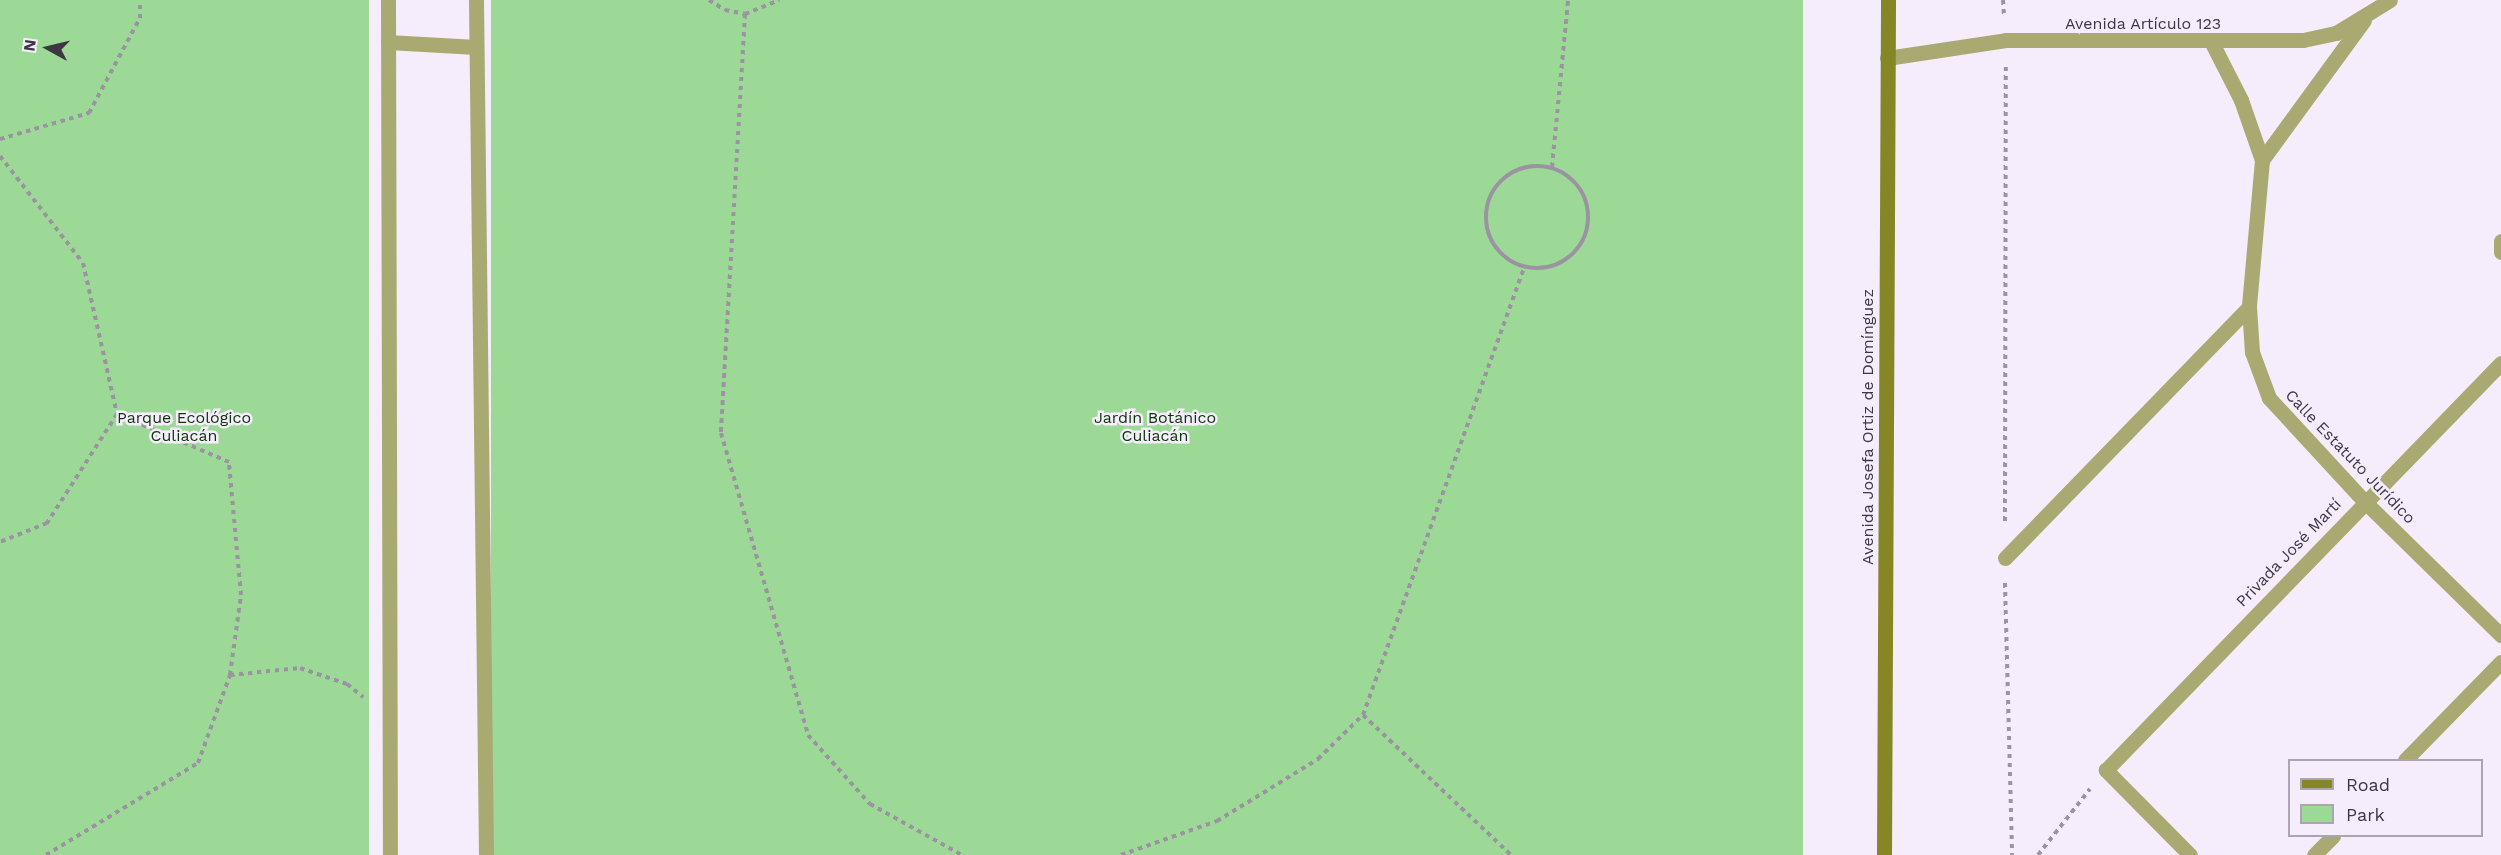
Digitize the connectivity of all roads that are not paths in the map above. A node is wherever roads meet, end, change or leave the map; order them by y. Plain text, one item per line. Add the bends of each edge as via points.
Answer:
1 (388, 0) edge
2 (476, 0) edge
3 (1888, 0) edge
4 (2390, 0) edge
5 (2366, 16) junction
6 (388, 42) junction
7 (2212, 43) junction
8 (476, 47) junction
9 (1887, 58) junction
10 (2262, 160) junction
11 (2501, 241) edge
12 (2501, 252) edge
13 (2249, 307) junction
14 (2501, 363) edge
15 (2364, 501) junction
16 (2005, 558) road end
17 (2501, 635) edge
18 (2501, 662) edge
19 (2406, 759) edge
20 (2331, 837) edge
21 (390, 855) edge
22 (486, 855) edge
23 (1884, 855) edge
24 (2190, 855) edge
25 (2314, 855) edge

1 - 6 street
2 - 8 street
3 - 9 main road, Avenida Josefa Ortiz de Domínguez
4 - 5 street, Avenida Artículo 123
5 - 7 street, Avenida Artículo 123 via 2336,33 2303,40
5 - 10 street
6 - 8 street
6 - 21 street
7 - 9 street, Avenida Artículo 123 via 2006,40
7 - 10 street via 2241,100
8 - 22 street
9 - 23 main road, Avenida Josefa Ortiz de Domínguez
10 - 13 street, Calle Estatuto Jurídico
11 - 12 street
13 - 15 street, Calle Estatuto Jurídico via 2252,352 2269,398
13 - 16 street
14 - 15 street, Privada José Martí
15 - 17 street, Calle Estatuto Jurídico
15 - 24 street, Privada José Martí via 2106,770
18 - 19 street
20 - 25 street

